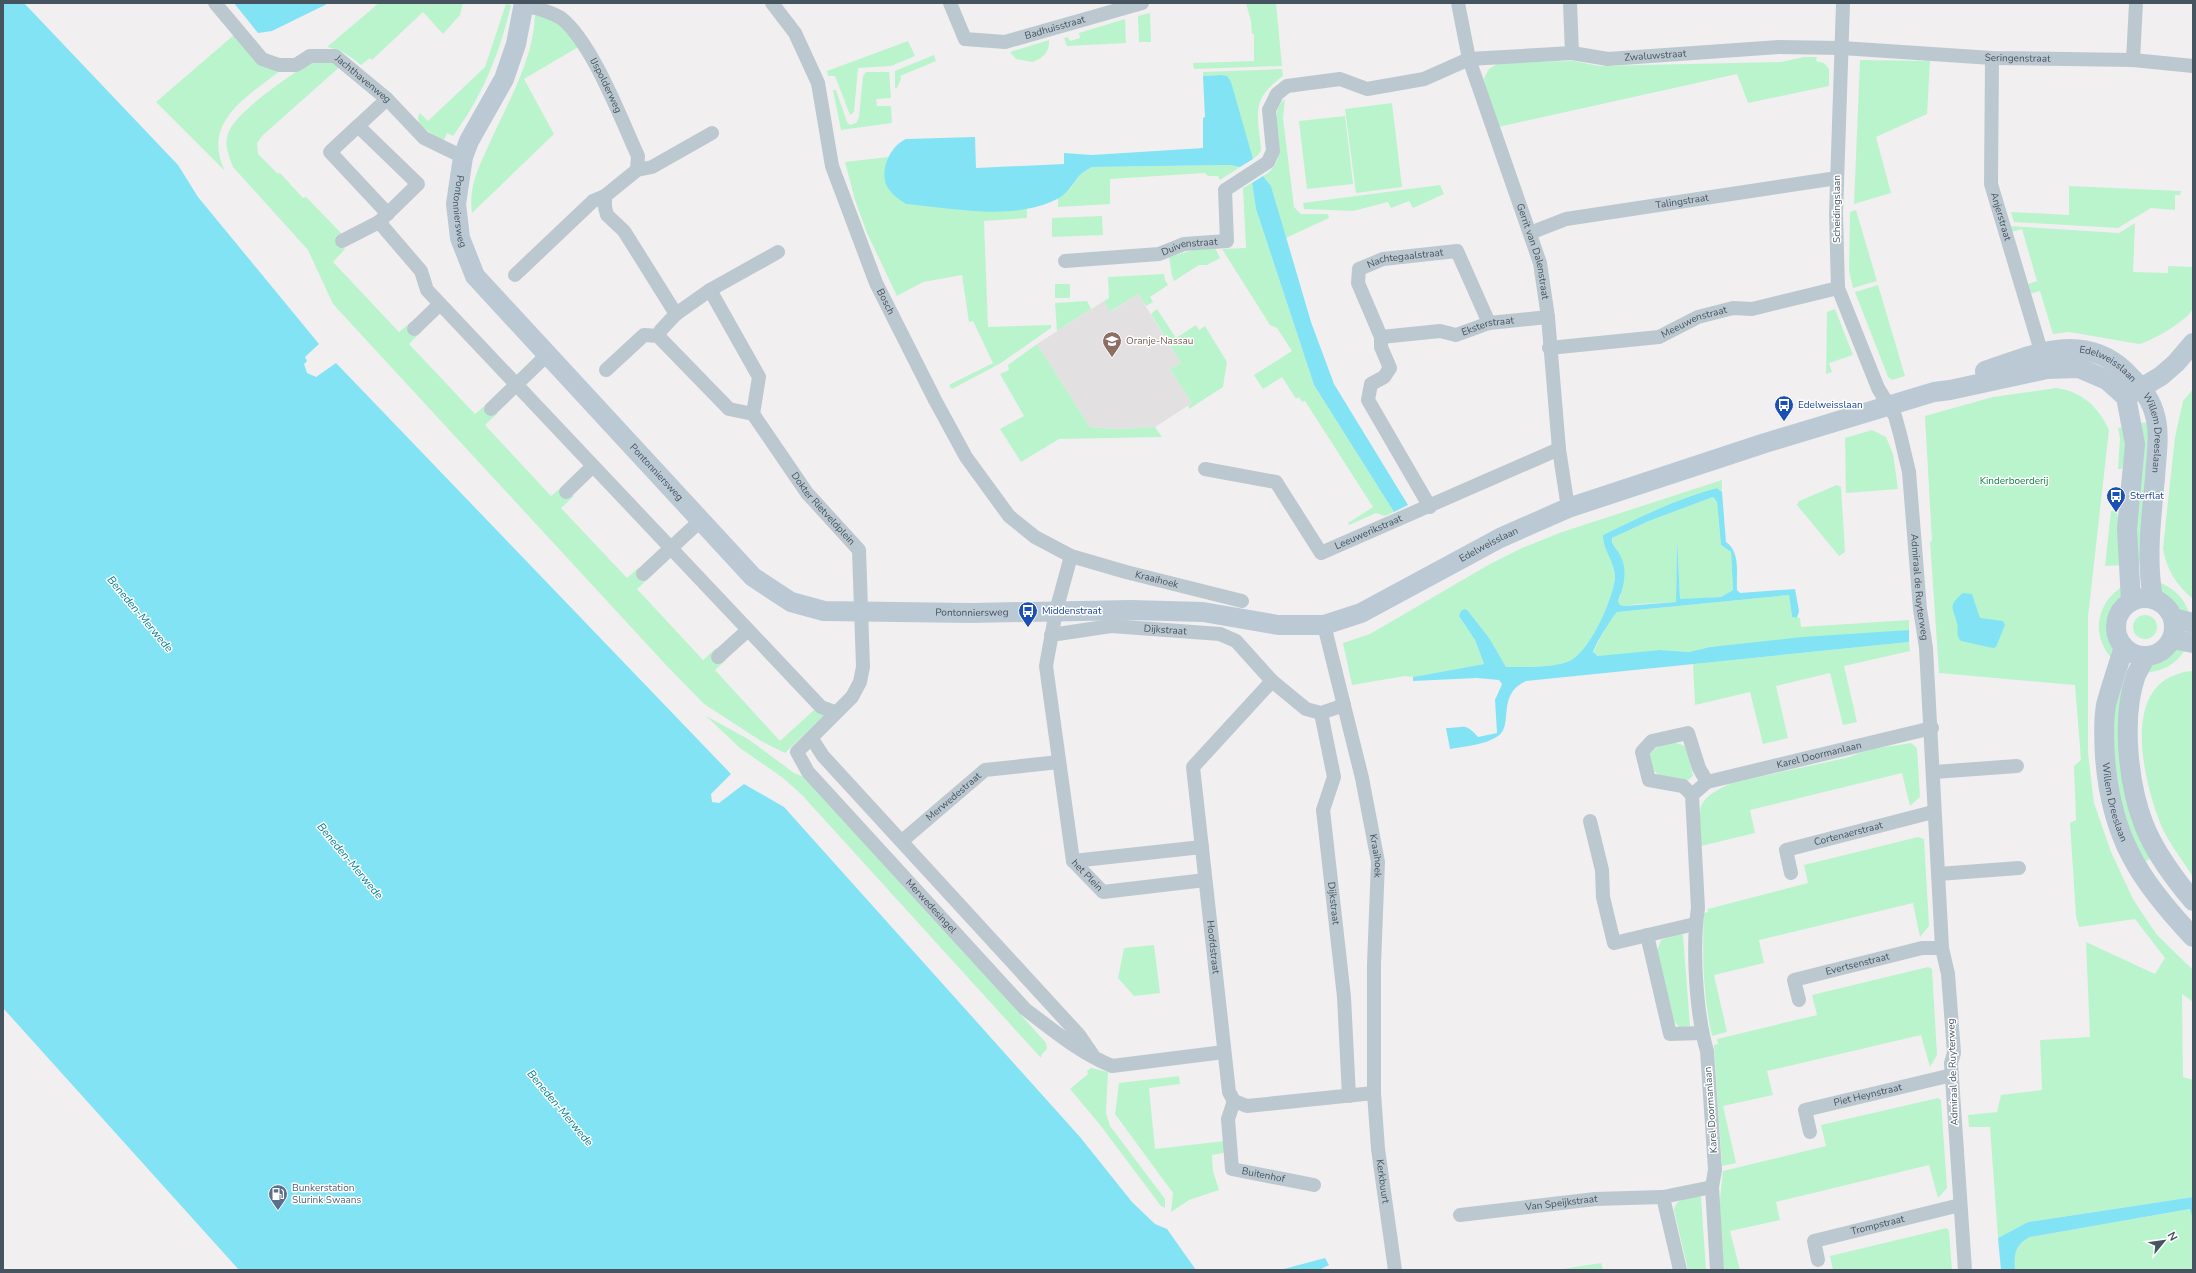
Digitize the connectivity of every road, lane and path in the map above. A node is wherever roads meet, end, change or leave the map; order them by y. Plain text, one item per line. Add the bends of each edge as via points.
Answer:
1 (215, 3) edge
2 (772, 3) edge
3 (950, 3) edge
4 (1142, 3) edge
5 (1458, 3) edge
6 (1570, 3) edge
7 (1843, 3) edge
8 (2136, 3) edge
9 (524, 4) edge
10 (553, 8) edge
11 (1842, 48) junction
12 (1572, 53) junction
13 (1992, 58) junction
14 (1469, 59) junction
15 (2133, 60) junction
16 (2193, 66) edge
17 (387, 99) junction
18 (358, 126) junction
19 (712, 133) dead end
20 (456, 154) junction
21 (636, 170) junction
22 (1837, 178) junction
23 (605, 196) junction
24 (384, 218) junction
25 (1530, 233) junction
26 (342, 241) dead end
27 (778, 252) dead end
28 (1065, 261) dead end
29 (515, 275) dead end
30 (1838, 288) junction
31 (710, 290) junction
32 (440, 304) junction
33 (676, 314) junction
34 (1548, 317) junction
35 (1489, 323) junction
36 (414, 329) dead end
37 (658, 336) junction
38 (1381, 337) junction
39 (2193, 343) edge
40 (1549, 348) junction
41 (547, 355) junction
42 (2044, 361) junction
43 (606, 370) dead end
44 (516, 385) junction
45 (2134, 392) junction
46 (1889, 405) junction
47 (491, 409) dead end
48 (753, 414) junction
49 (1559, 449) junction
50 (593, 466) junction
51 (1205, 469) dead end
52 (566, 492) dead end
53 (1430, 507) junction
54 (1568, 508) junction
55 (700, 521) junction
56 (671, 549) junction
57 (1071, 556) junction
58 (642, 574) dead end
59 (2154, 599) junction
60 (1242, 601) dead end
61 (2131, 601) junction
62 (1056, 611) junction
63 (862, 612) junction
64 (2173, 618) junction
65 (2193, 624) edge
66 (1324, 625) junction
67 (748, 630) junction
68 (1051, 635) junction
69 (2172, 639) junction
70 (2193, 643) edge
71 (2124, 647) junction
72 (2146, 656) junction
73 (718, 657) dead end
74 (1272, 681) junction
75 (1344, 705) junction
76 (835, 712) junction
77 (1322, 713) junction
78 (1932, 728) junction
79 (812, 739) junction
80 (1060, 762) junction
81 (2017, 766) dead end
82 (1934, 772) junction
83 (1707, 782) junction
84 (1692, 795) junction
85 (1934, 812) junction
86 (1590, 821) dead end
87 (902, 841) junction
88 (1202, 847) junction
89 (1073, 861) junction
90 (2019, 868) dead end
91 (1791, 873) dead end
92 (1938, 874) junction
93 (1205, 880) junction
94 (2193, 901) edge
95 (1695, 924) junction
96 (1647, 935) junction
97 (2193, 937) edge
98 (1942, 948) junction
99 (1799, 1000) dead end
100 (1702, 1033) junction
101 (1224, 1052) junction
102 (1095, 1059) junction
103 (1952, 1075) junction
104 (1374, 1093) junction
105 (1349, 1096) junction
106 (1234, 1101) junction
107 (1810, 1132) dead end
108 (1314, 1185) dead end
109 (1712, 1187) junction
110 (1663, 1197) junction
111 (1960, 1205) junction
112 (1460, 1215) dead end
113 (1818, 1260) dead end
114 (1395, 1270) edge
115 (1680, 1270) edge
116 (1717, 1270) edge
117 (1965, 1270) edge

1 - 17 street, Jachthavenweg via 262,58 279,64 296,65 310,56 336,56
2 - 57 street, Bosch via 795,33 818,84 832,166 855,229 876,283 935,400 966,457 1009,516 1035,537
3 - 4 street, Badhuisstraat via 965,39 1005,42
5 - 14 street, Gerrit van Dalenstraat
6 - 12 street
7 - 11 street, Scheidingslaan
8 - 15 street
9 - 10 street, IJspolderweg
9 - 20 street, Pontonniersweg via 516,44 504,79 469,141
10 - 21 street, IJspolderweg via 587,48 638,156
11 - 12 street, Zwaluwstraat via 1771,47 1608,59
11 - 13 street, Seringenstraat
11 - 22 street, Scheidingslaan
12 - 14 street, Zwaluwstraat
13 - 15 street, Seringenstraat
13 - 42 street, Anjerstraat via 1991,184
14 - 25 street, Gerrit van Dalenstraat
14 - 28 street, Duivenstraat via 1424,80 1367,89 1340,80 1288,86 1277,94 1269,110 1273,151 1268,162 1225,190 1227,241 1184,244 1158,254
15 - 16 street, Seringenstraat
17 - 18 street
17 - 20 street, Jachthavenweg via 424,138
18 - 24 street via 330,152
18 - 24 street via 418,184
19 - 21 street via 652,167
20 - 41 street, Pontonniersweg via 456,204 460,238 475,276
21 - 23 street
22 - 25 street, Talingstraat via 1566,219
22 - 30 street, Scheidingslaan
23 - 29 street via 593,201
23 - 33 street via 607,215 624,231
24 - 26 street
24 - 32 street via 422,271 427,290
25 - 34 street, Gerrit van Dalenstraat via 1540,263
27 - 31 street
30 - 40 street, Meeuwenstraat via 1752,309 1733,308 1698,317 1659,337
30 - 46 street, Scheidingslaan via 1878,388
31 - 33 street
31 - 48 street via 759,377
32 - 36 street
32 - 44 street
33 - 37 street
34 - 35 street, Eksterstraat
34 - 40 street, Gerrit van Dalenstraat
35 - 38 street, Eksterstraat via 1456,335 1440,331
35 - 38 street, Nachtegaalstraat via 1457,251 1383,259 1359,269 1358,283
37 - 43 street via 644,335
37 - 48 street via 729,409
38 - 53 street, Nachtegaalstraat via 1381,347 1390,368 1384,377 1371,384 1368,400
39 - 45 street via 2161,376
40 - 49 street, Gerrit van Dalenstraat
41 - 44 street
41 - 55 street, Pontonniersweg
42 - 45 street, Edelweisslaan via 2066,348 2085,349 2117,364
42 - 46 street, Edelweisslaan via 1945,384 1934,392
44 - 47 street
44 - 50 street
45 - 59 street, Willem Dreeslaan via 2154,412 2158,438 2149,546 2149,577
45 - 61 street, Willem Dreeslaan via 2135,444 2127,530
46 - 54 street, Edelweisslaan
46 - 78 street, Admiraal de Ruyterweg via 1895,416 1909,472
48 - 63 street, Dokter Rietveldplein via 807,493 859,550
49 - 53 street, Leeuwerikstraat
49 - 54 street, Gerrit van Dalenstraat
50 - 52 street
50 - 56 street
51 - 53 street, Leeuwerikstraat via 1276,482 1321,553
54 - 66 street, Edelweisslaan via 1500,538 1361,613
55 - 56 street
55 - 63 street, Pontonniersweg via 753,577 791,602 824,611
56 - 58 street
56 - 67 street
57 - 60 street, Kraaihoek
57 - 62 street
59 - 61 street
59 - 64 street via 2162,603
61 - 71 street via 2119,614 2116,622 2116,631
62 - 63 street, Pontonniersweg
62 - 66 street, Pontonniersweg via 1203,612 1278,626
62 - 68 street
63 - 76 street, Merwedesingel via 863,667 860,682 852,697
64 - 65 street
64 - 69 street
66 - 75 street, Kraaihoek
67 - 73 street
67 - 76 street via 821,707
68 - 74 street, Dijkstraat via 1111,626 1220,634 1236,640
68 - 80 street via 1046,666
69 - 70 street
69 - 72 street via 2162,651
71 - 72 street via 2134,654
71 - 97 street, Willem Dreeslaan via 2106,706 2104,736 2107,782 2116,821 2142,876 2162,904
72 - 94 street, Willem Dreeslaan via 2136,676 2128,723 2130,764 2136,798 2144,825 2163,862
74 - 77 street, Dijkstraat via 1306,710
74 - 88 street, Hoofdstraat via 1193,767
75 - 77 street
75 - 104 street, Kraaihoek via 1362,778 1378,862 1374,964
76 - 79 street, Merwedesingel
77 - 105 street, Dijkstraat via 1334,777 1323,810 1344,997
78 - 82 street, Admiraal de Ruyterweg
78 - 83 street, Karel Doormanlaan
79 - 87 street via 823,756
79 - 102 street, Merwedesingel via 797,752 808,772 1025,1009
80 - 87 street, Merwedestraat via 985,770
80 - 89 street
81 - 82 street
82 - 85 street, Admiraal de Ruyterweg
83 - 84 street, Karel Doormanlaan
83 - 84 street via 1699,768 1688,733 1652,741 1642,752 1649,780 1683,786
84 - 95 street, Karel Doormanlaan via 1698,908
85 - 91 street, Cortenaerstraat via 1786,850
85 - 92 street, Admiraal de Ruyterweg
86 - 96 street via 1602,870 1603,898 1614,942
87 - 102 street via 1079,1035
88 - 89 street, het Plein
88 - 93 street, Hoofdstraat
89 - 93 street, het Plein via 1103,892
90 - 92 street
92 - 98 street, Admiraal de Ruyterweg
93 - 101 street, Hoofdstraat
95 - 96 street
95 - 100 street, Karel Doormanlaan
96 - 100 street via 1670,1034
98 - 99 street, Evertsenstraat via 1922,948 1794,980
98 - 103 street, Admiraal de Ruyterweg via 1948,974 1954,1053
100 - 109 street, Karel Doormanlaan via 1707,1051 1715,1170
101 - 102 street, Merwedesingel via 1112,1066
101 - 106 street, Hoofdstraat via 1229,1092
103 - 107 street, Piet Heynstraat via 1805,1110
103 - 111 street, Admiraal de Ruyterweg
104 - 105 street
104 - 114 street, Kerkbuurt via 1378,1149
105 - 106 street via 1247,1106
106 - 108 street, Buitenhof via 1228,1119 1232,1168
109 - 110 street
109 - 116 street, Karel Doormanlaan
110 - 112 street, Van Speijkstraat via 1595,1199
110 - 115 street
111 - 113 street, Trompstraat via 1814,1242
111 - 117 street, Admiraal de Ruyterweg

